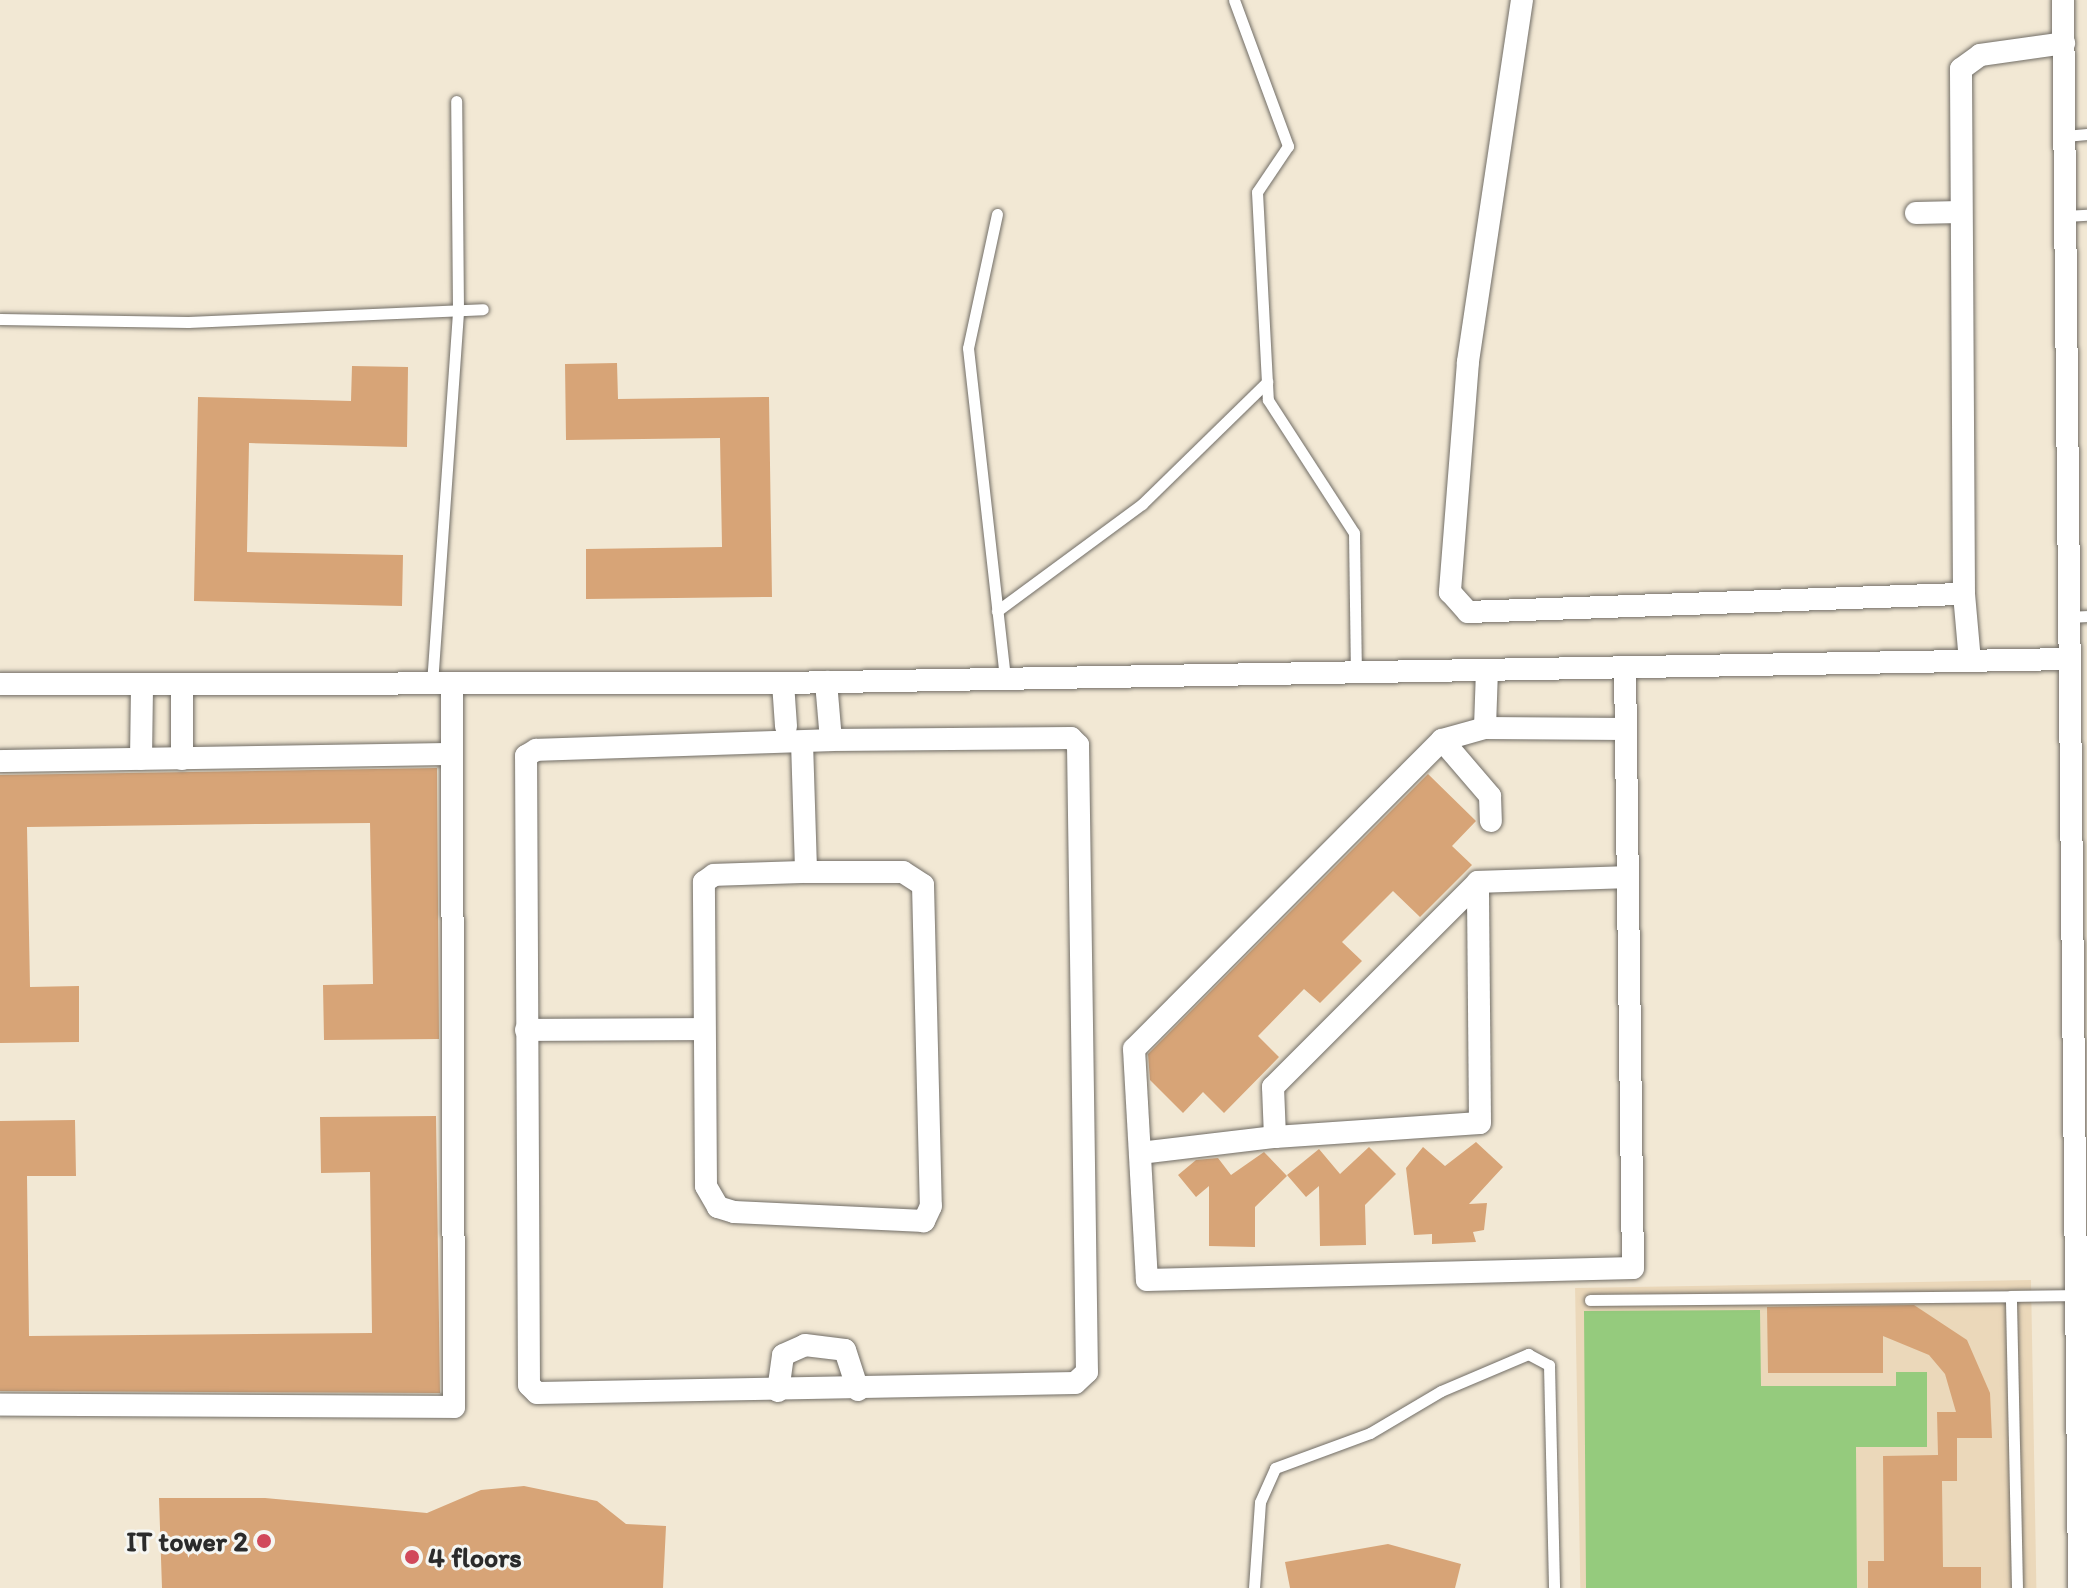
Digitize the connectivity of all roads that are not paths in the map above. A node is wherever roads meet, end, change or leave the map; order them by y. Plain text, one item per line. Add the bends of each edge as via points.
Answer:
1 (1234, 0) edge
2 (1522, 0) edge
3 (2063, 0) edge
4 (2064, 43) junction
5 (456, 101) dead end
6 (2076, 135) edge
7 (1960, 212) junction
8 (1916, 213) dead end
9 (997, 214) dead end
10 (2076, 216) edge
11 (483, 309) dead end
12 (458, 310) junction
13 (0, 319) edge
14 (1267, 382) junction
15 (1964, 594) junction
16 (997, 611) junction
17 (2078, 617) edge
18 (2070, 659) junction
19 (1970, 661) junction
20 (1625, 668) junction
21 (1487, 670) junction
22 (1356, 673) junction
23 (1005, 679) junction
24 (826, 682) junction
25 (783, 683) junction
26 (0, 684) edge
27 (142, 684) junction
28 (182, 684) junction
29 (442, 684) junction
30 (1485, 728) junction
31 (1625, 729) junction
32 (791, 737) junction
33 (831, 740) junction
34 (1442, 740) junction
35 (452, 754) junction
36 (141, 759) junction
37 (182, 759) junction
38 (0, 761) edge
39 (1491, 821) dead end
40 (806, 872) junction
41 (1628, 877) junction
42 (1478, 882) junction
43 (704, 1029) junction
44 (526, 1030) junction
45 (1275, 1137) junction
46 (1140, 1153) junction
47 (2081, 1202) edge
48 (2076, 1295) junction
49 (2011, 1296) junction
50 (1590, 1300) dead end
51 (858, 1390) junction
52 (778, 1391) junction
53 (0, 1405) edge
54 (2083, 1494) edge
55 (1254, 1588) edge
56 (1554, 1588) edge
57 (2017, 1588) edge
58 (2079, 1588) edge

1 - 14 lane via 1288,146 1257,192
2 - 15 street via 1468,362 1454,602 1483,611
3 - 4 street
4 - 6 street
4 - 7 street via 1980,55 1961,69
5 - 12 lane
6 - 10 street
7 - 8 street
7 - 15 street
9 - 16 lane via 968,348
10 - 17 street
11 - 12 lane
12 - 13 lane via 188,322
12 - 29 lane
14 - 16 lane via 1142,504
14 - 22 lane via 1268,400 1354,533
15 - 19 street
16 - 23 lane
17 - 18 street
18 - 19 street
18 - 47 street
19 - 20 street
20 - 21 street
20 - 31 street
21 - 22 street
21 - 30 street
22 - 23 street
23 - 24 street
24 - 25 street
24 - 33 street
25 - 29 street
25 - 32 street
26 - 27 street
27 - 28 street
27 - 36 street
28 - 29 street
28 - 37 street
29 - 35 street
30 - 31 street
30 - 34 street
31 - 41 street
32 - 33 street
32 - 40 street
32 - 44 street via 529,753
33 - 51 street via 1071,738 1078,745 1087,1372 1075,1383
34 - 39 street via 1490,796
34 - 46 street via 1134,1049
35 - 37 street
35 - 53 street via 454,1407
36 - 37 street
36 - 38 street
40 - 43 street via 714,875 704,882
40 - 43 street via 903,872 923,885 931,1206 924,1221 718,1207 706,1186
41 - 42 street
41 - 46 street via 1633,1268 1147,1280
42 - 45 street via 1273,1087
42 - 45 street via 1480,1123
43 - 44 street
44 - 52 street via 530,1387 544,1394
45 - 46 street
47 - 48 street
48 - 49 lane
48 - 54 street
49 - 50 lane
49 - 57 lane
51 - 52 street
51 - 52 street via 845,1350 805,1345 783,1355
54 - 58 street
55 - 56 lane via 1260,1502 1275,1468 1370,1433 1453,1385 1528,1354 1549,1365

